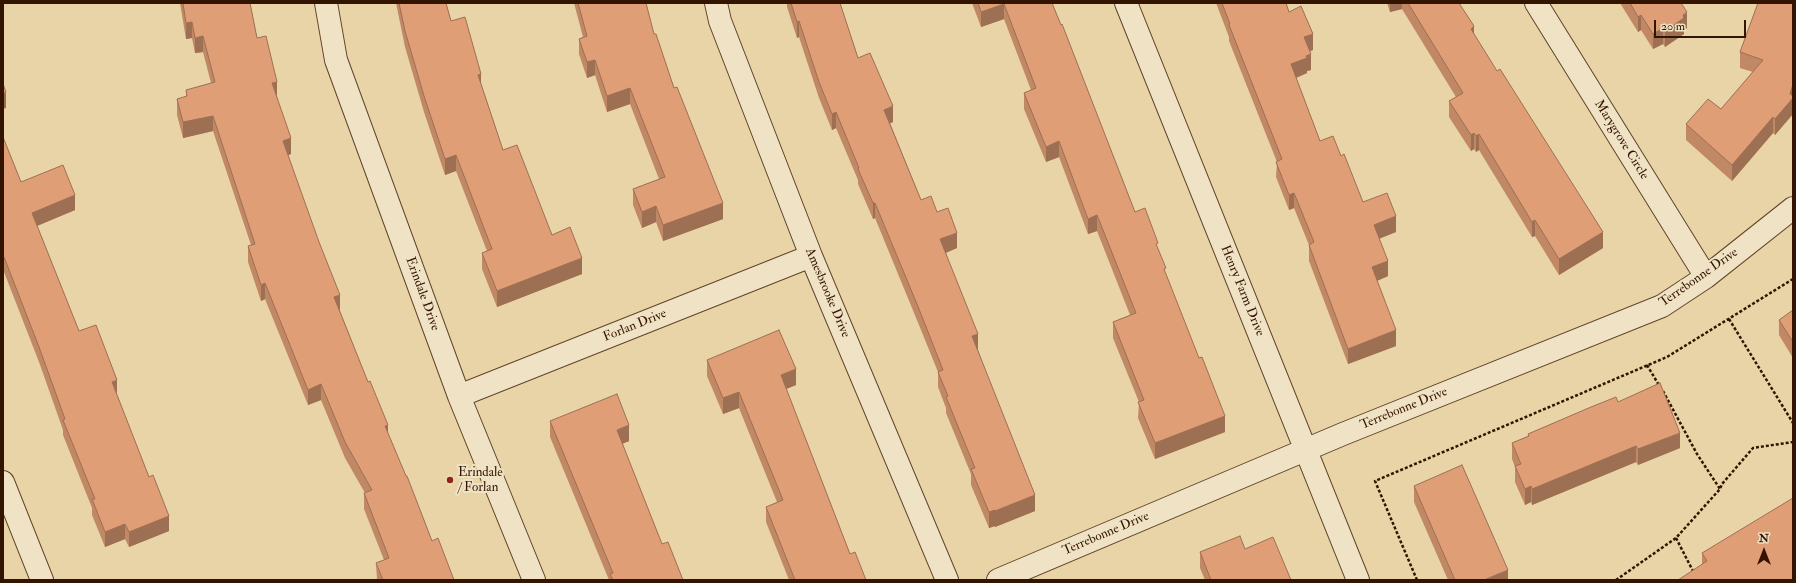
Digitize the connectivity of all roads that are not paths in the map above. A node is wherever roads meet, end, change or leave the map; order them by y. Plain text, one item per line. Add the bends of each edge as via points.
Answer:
1 (326, 3) edge
2 (716, 3) edge
3 (1126, 3) edge
4 (1536, 3) edge
5 (1793, 208) edge
6 (811, 256) junction
7 (1706, 277) junction
8 (459, 396) junction
9 (1306, 449) junction
10 (3, 482) edge
11 (42, 580) edge
12 (534, 580) edge
13 (947, 580) edge
14 (998, 580) edge
15 (1358, 580) edge

1 - 8 street, Erindale Drive via 336,60
2 - 6 street, Amesbrooke Drive via 720,21
3 - 9 street, Henry Farm Drive
4 - 7 street, Marygrove Circle
5 - 7 street, Terrebonne Drive
6 - 8 street, Forlan Drive
6 - 13 street, Amesbrooke Drive
7 - 9 street, Terrebonne Drive via 1662,306
8 - 12 street, Erindale Drive
9 - 14 street, Terrebonne Drive
9 - 15 street, Henry Farm Drive
10 - 11 street

